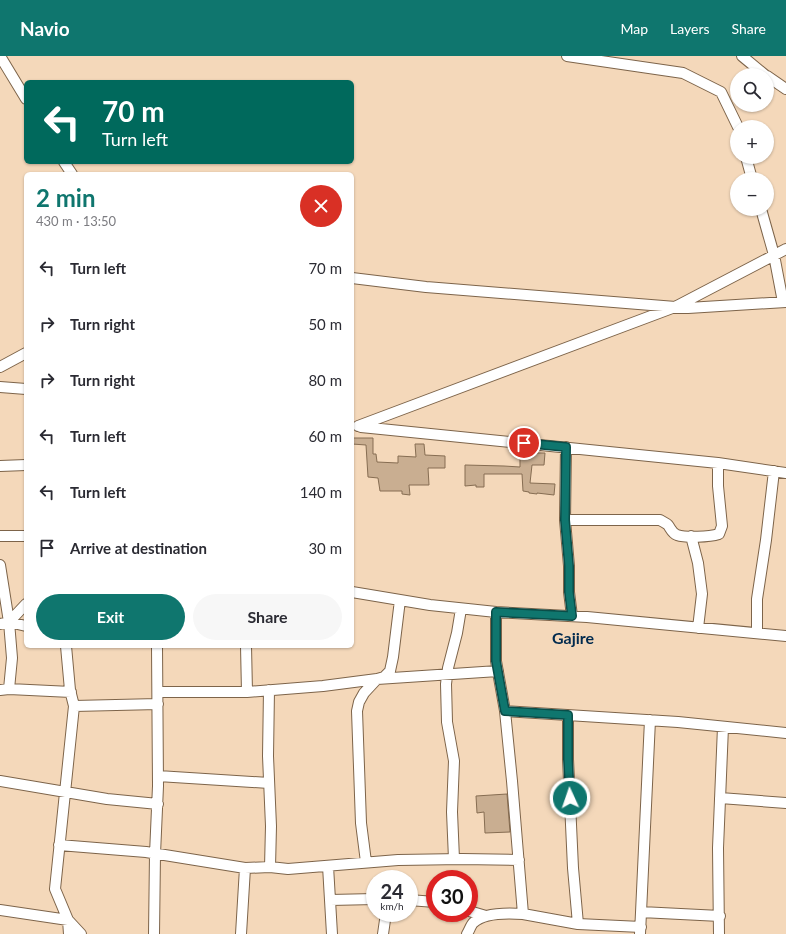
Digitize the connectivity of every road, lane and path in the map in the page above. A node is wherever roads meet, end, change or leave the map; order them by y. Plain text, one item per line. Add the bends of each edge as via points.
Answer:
1 (0, 56) edge
2 (567, 56) edge
3 (742, 56) edge
4 (756, 68) edge
5 (774, 81) edge
6 (786, 89) edge
7 (24, 96) edge
8 (735, 120) edge
9 (763, 216) edge
10 (786, 249) edge
11 (774, 255) junction
12 (354, 278) edge
13 (784, 302) edge
14 (675, 307) junction
15 (24, 354) edge
16 (0, 367) edge
17 (0, 387) edge
18 (24, 389) edge
19 (355, 426) edge
20 (566, 447) junction
21 (718, 463) junction
22 (24, 465) edge
23 (0, 466) edge
24 (774, 471) junction
25 (786, 473) edge
26 (565, 520) junction
27 (0, 536) edge
28 (24, 536) edge
29 (692, 536) junction
30 (0, 565) edge
31 (354, 592) edge
32 (400, 600) junction
33 (24, 606) edge
34 (461, 608) junction
35 (496, 612) junction
36 (572, 616) junction
37 (4, 623) edge
38 (24, 626) edge
39 (698, 628) junction
40 (758, 633) junction
41 (786, 636) edge
42 (66, 648) edge
43 (158, 648) edge
44 (246, 648) edge
45 (498, 671) junction
46 (447, 674) junction
47 (377, 679) junction
48 (5, 690) edge
49 (268, 690) junction
50 (71, 692) junction
51 (158, 692) junction
52 (246, 692) junction
53 (158, 704) junction
54 (74, 706) junction
55 (505, 711) junction
56 (568, 715) junction
57 (650, 720) junction
58 (723, 727) junction
59 (786, 733) edge
60 (158, 776) junction
61 (0, 781) edge
62 (269, 783) junction
63 (66, 792) junction
64 (720, 798) junction
65 (786, 803) edge
66 (158, 804) junction
67 (60, 845) junction
68 (155, 854) junction
69 (454, 859) junction
70 (518, 860) junction
71 (366, 862) junction
72 (328, 866) junction
73 (270, 867) junction
74 (245, 868) junction
75 (366, 899) edge
76 (330, 900) junction
77 (0, 910) edge
78 (641, 912) junction
79 (478, 914) edge
80 (523, 914) junction
81 (486, 916) junction
82 (720, 916) junction
83 (68, 920) junction
84 (385, 922) edge
85 (578, 924) junction
86 (640, 931) edge
87 (69, 934) edge
88 (81, 934) edge
89 (154, 934) edge
90 (241, 934) edge
91 (332, 934) edge
92 (383, 934) edge
93 (467, 934) edge
94 (719, 934) edge

1 - 7 street
2 - 8 street via 683,73 721,92
3 - 4 street
5 - 6 street
9 - 11 street
10 - 11 street
11 - 13 street
11 - 14 street
12 - 14 street
13 - 14 street
14 - 19 street
15 - 16 street
17 - 18 street
19 - 20 street
20 - 21 street
20 - 26 street
21 - 24 street
21 - 29 street via 722,526 719,534 713,536
22 - 23 street
24 - 25 street
24 - 40 street via 757,599
26 - 29 street via 660,520 668,524 677,535
26 - 36 street
27 - 28 street
29 - 39 street via 702,594
30 - 37 street
31 - 32 street
32 - 34 street
32 - 47 street via 390,671
33 - 37 street
34 - 35 street
34 - 46 street
35 - 36 street
35 - 45 street
36 - 39 street
37 - 38 street
37 - 48 street via 12,658
39 - 40 street
40 - 41 street
42 - 50 street
43 - 51 street
44 - 52 street
45 - 46 street
45 - 55 street
46 - 47 street
46 - 69 street via 447,722 454,761
47 - 49 street
47 - 71 street via 359,702 357,718 361,823
48 - 50 street
49 - 52 street
49 - 62 street
50 - 54 street
51 - 52 street
51 - 53 street
53 - 54 street
53 - 60 street
54 - 63 street
55 - 56 street
55 - 70 street
56 - 57 street
56 - 85 street via 573,868
57 - 58 street
57 - 78 street
58 - 59 street
58 - 64 street
60 - 62 street
60 - 66 street
61 - 63 street
62 - 73 street via 272,826
63 - 66 street
63 - 67 street
64 - 65 street
64 - 82 street
66 - 68 street
67 - 68 street
67 - 83 street via 56,889
68 - 74 street
68 - 89 street
69 - 70 street
69 - 71 street
70 - 80 street
71 - 72 street
72 - 73 street via 288,869
72 - 76 street
73 - 74 street
74 - 90 street
75 - 76 street
76 - 91 street
77 - 83 street
78 - 82 street
78 - 86 street
79 - 81 street
80 - 81 street via 505,912
80 - 85 street
81 - 93 street via 473,923
82 - 94 street
83 - 87 street
83 - 88 street
84 - 92 street
85 - 86 street

